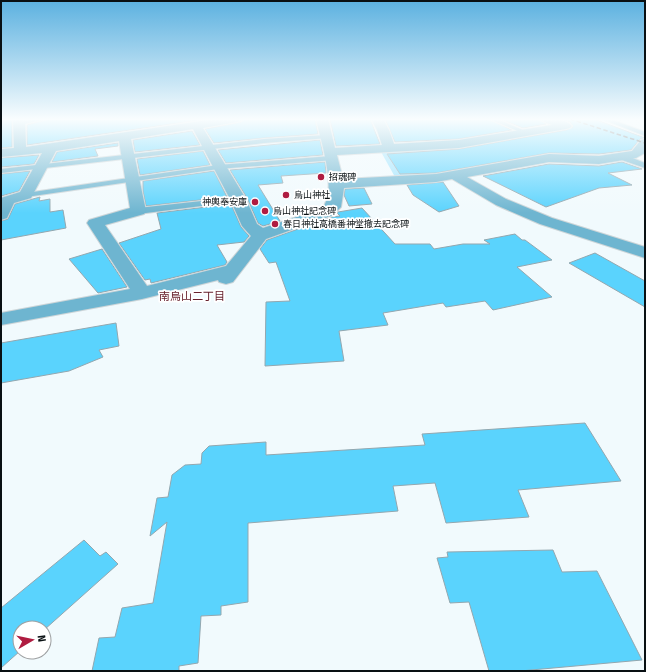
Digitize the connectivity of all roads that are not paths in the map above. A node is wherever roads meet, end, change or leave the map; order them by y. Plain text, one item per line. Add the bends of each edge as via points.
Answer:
1 (27, 150) edge
2 (50, 150) edge
3 (128, 150) edge
4 (179, 150) edge
5 (210, 150) edge
6 (329, 150) edge
7 (369, 150) edge
8 (641, 150) edge
9 (20, 151) joint
10 (1, 153) edge
11 (330, 155) junction
12 (129, 156) junction
13 (622, 157) junction
14 (218, 166) junction
15 (645, 166) edge
16 (40, 167) junction
17 (1, 171) edge
18 (456, 176) junction
19 (133, 180) junction
20 (337, 184) junction
21 (26, 195) junction
22 (238, 199) junction
23 (138, 211) junction
24 (1, 215) edge
25 (260, 235) junction
26 (645, 253) edge
27 (142, 293) junction
28 (1, 319) edge

1 - 9 street
2 - 16 street
3 - 12 street
4 - 12 lane
5 - 14 street
6 - 11 street
7 - 11 street
8 - 13 street
9 - 10 street
11 - 14 lane
11 - 20 street
12 - 16 lane
12 - 19 street
13 - 15 lane
13 - 18 street via 598,160 549,158
14 - 19 lane
14 - 22 street
16 - 17 lane
16 - 21 street
18 - 20 street
18 - 26 street via 501,202 546,221
19 - 21 lane
19 - 23 street
20 - 25 street via 333,207 327,212
21 - 24 street via 7,200
22 - 23 lane
22 - 25 street via 250,226
23 - 27 street via 95,223
25 - 27 street via 229,274
27 - 28 street

